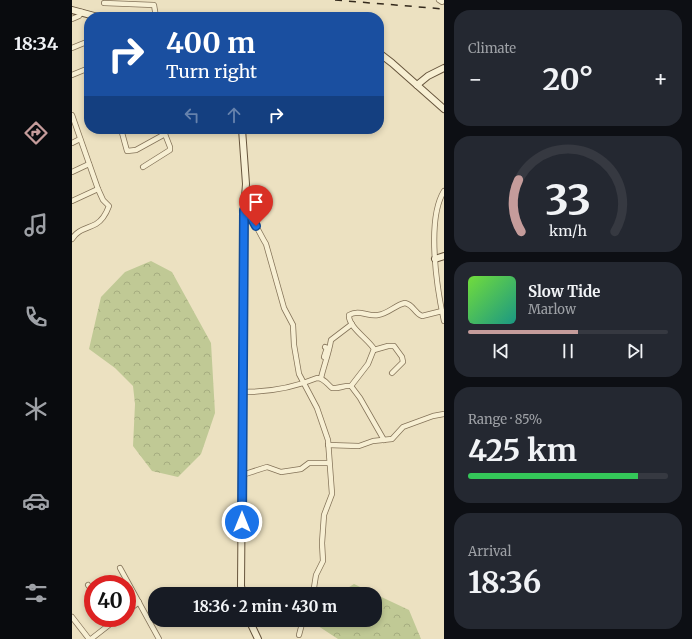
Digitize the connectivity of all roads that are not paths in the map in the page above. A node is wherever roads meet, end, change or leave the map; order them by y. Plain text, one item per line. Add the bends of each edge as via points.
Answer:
1 (439, 0) edge
2 (444, 0) edge
3 (104, 3) dead end
4 (72, 10) edge
5 (82, 12) joint
6 (155, 12) edge
7 (72, 18) edge
8 (84, 43) edge
9 (72, 48) edge
10 (384, 57) edge
11 (444, 68) edge
12 (84, 70) edge
13 (72, 75) edge
14 (417, 85) junction
15 (444, 109) edge
16 (72, 115) edge
17 (122, 134) edge
18 (160, 134) edge
19 (165, 134) edge
20 (242, 134) edge
21 (80, 139) junction
22 (72, 143) edge
23 (89, 164) junction
24 (143, 167) dead end
25 (72, 172) edge
26 (98, 189) junction
27 (444, 192) edge
28 (72, 201) edge
29 (244, 210) junction
30 (72, 239) edge
31 (444, 256) edge
32 (435, 259) junction
33 (442, 300) edge
34 (442, 311) junction
35 (444, 321) edge
36 (352, 324) junction
37 (325, 347) dead end
38 (374, 350) junction
39 (324, 364) junction
40 (392, 373) dead end
41 (321, 378) junction
42 (303, 382) junction
43 (351, 386) junction
44 (243, 392) junction
45 (444, 414) edge
46 (384, 440) junction
47 (328, 445) junction
48 (329, 463) junction
49 (242, 475) junction
50 (120, 568) dead end
51 (241, 587) edge
52 (314, 587) edge
53 (140, 602) junction
54 (136, 605) edge
55 (72, 617) edge
56 (105, 627) edge
57 (252, 627) edge
58 (301, 627) edge
59 (299, 636) dead end
60 (90, 639) edge
61 (159, 639) edge
62 (258, 639) edge

1 - 2 street
3 - 6 street via 154,5
4 - 5 street
5 - 7 street
8 - 9 street
10 - 14 street
11 - 14 street
12 - 13 street
14 - 15 street
16 - 21 street
17 - 18 street via 127,151 136,150
19 - 24 street via 170,150
20 - 29 street via 246,184
21 - 22 street
21 - 23 street
23 - 25 street
23 - 26 street
26 - 28 street
26 - 30 street via 109,206 105,216 96,224 80,230
27 - 32 street via 436,220
29 - 42 street via 251,217 266,244 284,308 293,325 297,364
29 - 44 street
31 - 32 street
32 - 33 street
33 - 34 street
34 - 35 street
34 - 36 street via 422,316 405,303 379,315 356,312 349,318
36 - 38 street
36 - 39 street via 332,340
37 - 39 street via 327,348 322,362
38 - 40 street via 394,346 403,362
38 - 43 street via 368,364
39 - 41 street
41 - 42 street
41 - 43 street via 332,388
42 - 44 street via 282,389
42 - 47 street via 317,408
43 - 46 street
44 - 49 street
45 - 46 street via 403,427 392,439
46 - 47 street via 367,442 359,446
47 - 48 street
48 - 49 street via 309,463 301,469 281,472 267,468
48 - 52 street via 332,494 324,515 323,561 316,575
49 - 51 street
50 - 53 street
53 - 54 street
53 - 61 street
55 - 60 street
56 - 60 street
57 - 62 street
58 - 59 street

